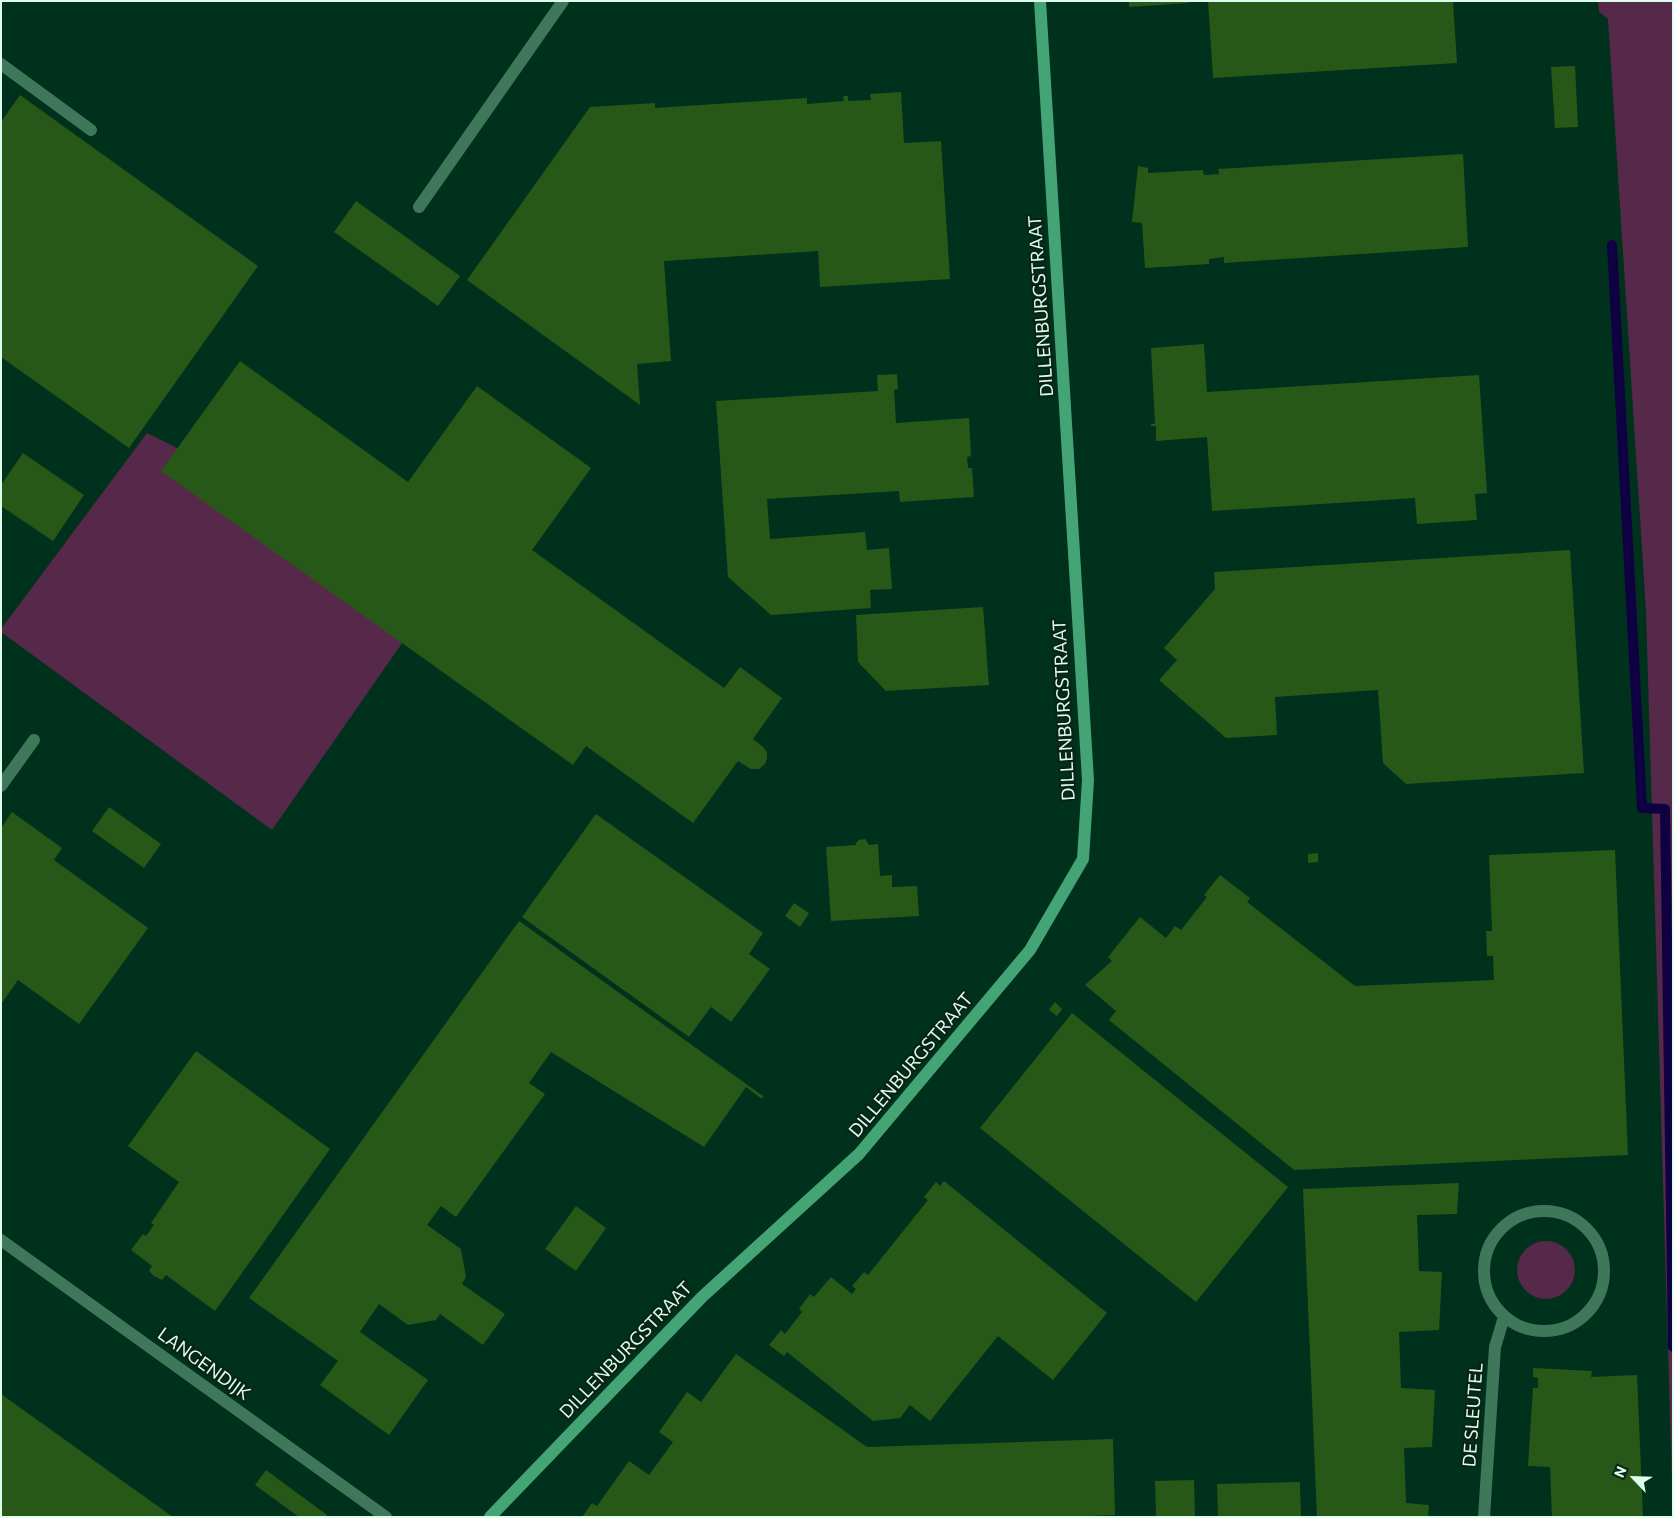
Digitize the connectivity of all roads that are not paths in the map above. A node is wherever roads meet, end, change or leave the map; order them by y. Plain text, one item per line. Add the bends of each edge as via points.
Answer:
1 (563, 1) edge
2 (1040, 1) edge
3 (1, 64) edge
4 (91, 130) dead end
5 (419, 207) dead end
6 (34, 740) dead end
7 (1, 786) edge
8 (1, 1240) edge
9 (1504, 1317) junction
10 (386, 1517) edge
11 (490, 1517) edge
12 (1484, 1517) edge

1 - 5 street
2 - 11 street, DILLENBURGSTRAAT via 1088,780 1083,859 1030,950 859,1154 702,1297
3 - 4 street
6 - 7 street
8 - 10 street, LANGENDIJK
9 - 9 street via 1528,1330 1549,1332 1565,1329 1583,1318 1597,1302 1604,1282 1604,1263 1598,1243 1589,1230 1559,1212 1524,1214 1506,1224 1494,1238 1485,1257 1484,1278 1490,1298
9 - 12 street, DE SLEUTEL via 1495,1348

